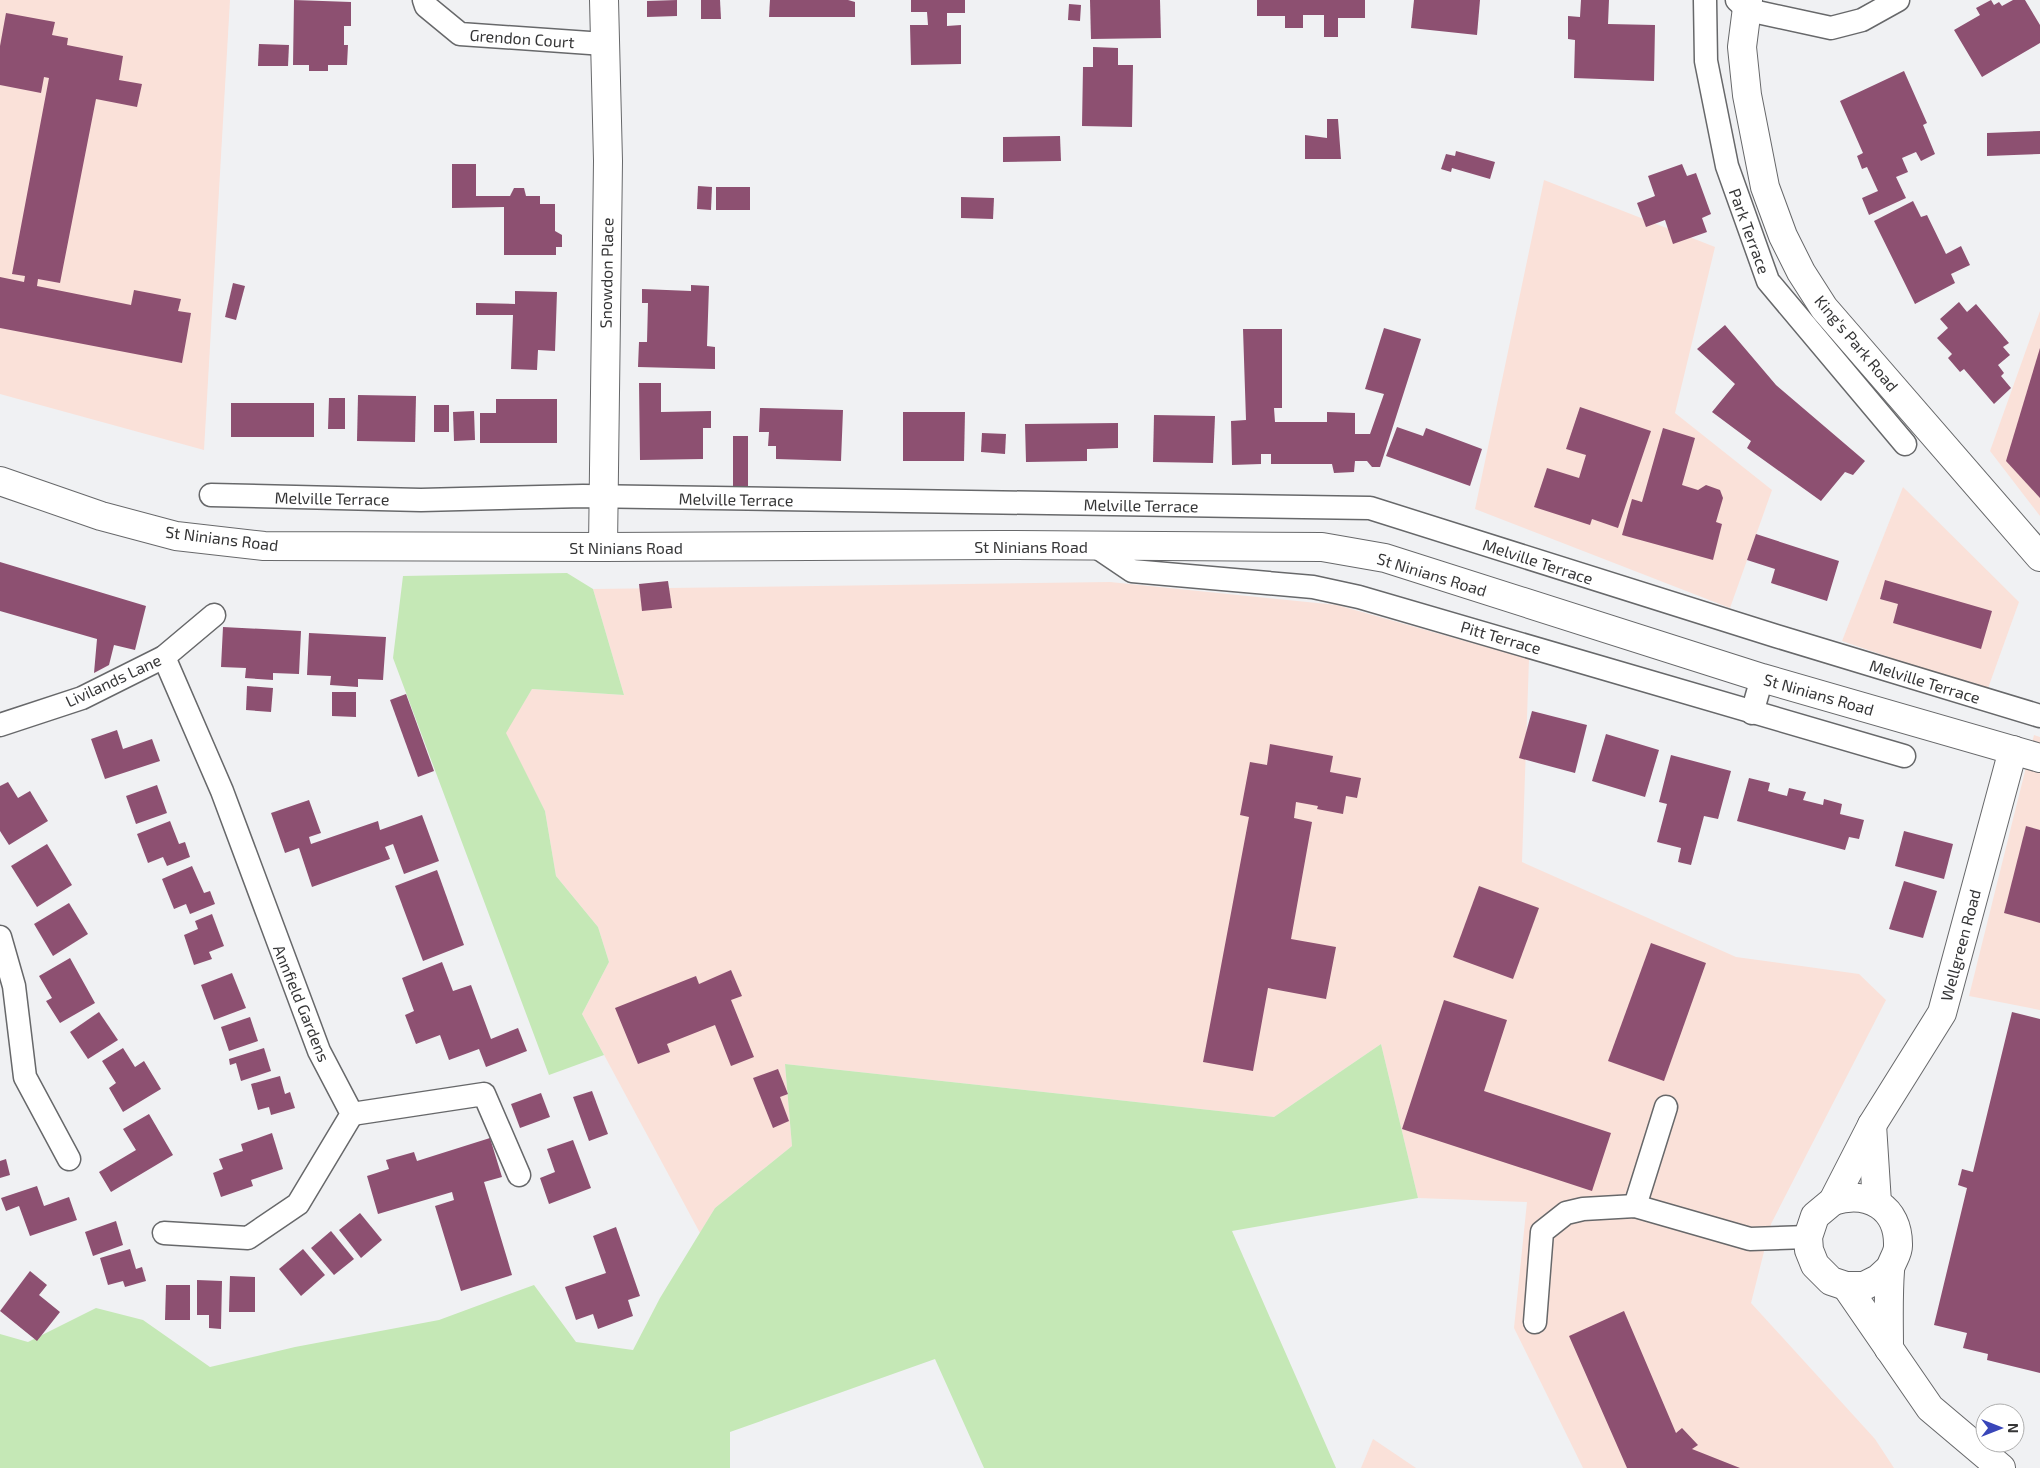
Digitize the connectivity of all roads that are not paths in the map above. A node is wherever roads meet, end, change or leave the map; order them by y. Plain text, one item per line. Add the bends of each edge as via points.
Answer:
1 (424, 0) edge
2 (604, 0) edge
3 (1705, 0) edge
4 (1898, 0) edge
5 (1744, 3) edge
6 (604, 44) junction
7 (1905, 444) dead end
8 (0, 481) edge
9 (211, 495) dead end
10 (603, 498) junction
11 (1096, 546) junction
12 (603, 547) junction
13 (2040, 557) edge
14 (214, 615) dead end
15 (164, 657) junction
16 (1762, 678) junction
17 (1752, 713) junction
18 (2040, 716) edge
19 (0, 725) edge
20 (2013, 750) junction
21 (1904, 756) dead end
22 (2040, 758) edge
23 (0, 937) edge
24 (1666, 1107) dead end
25 (352, 1114) junction
26 (1872, 1125) junction
27 (69, 1160) dead end
28 (519, 1174) dead end
29 (1833, 1201) junction
30 (1877, 1203) junction
31 (1635, 1206) junction
32 (164, 1234) dead end
33 (1808, 1237) junction
34 (1890, 1268) junction
35 (1846, 1286) junction
36 (1535, 1322) dead end
37 (1889, 1348) junction
38 (2001, 1468) edge

1 - 6 street, Grendon Court via 426,6 460,34
2 - 6 street, Snowdon Place
3 - 7 street, Park Terrace via 1706,61 1727,166 1768,281
4 - 5 street via 1862,20 1831,28
5 - 13 street, King's Park Road via 1743,54 1747,95 1765,187 1800,272 1824,308
6 - 10 street, Snowdon Place via 608,161
8 - 12 street, St Ninians Road via 102,516 176,536 264,546
9 - 10 street, Melville Terrace via 421,500
10 - 12 street, Snowdon Place
10 - 18 street, Melville Terrace via 1370,508
11 - 12 street, St Ninians Road
11 - 16 street, St Ninians Road via 1322,548 1385,558
11 - 17 street, Pitt Terrace via 1132,571 1313,587 1359,597
14 - 15 street, Livilands Lane
15 - 19 street, Livilands Lane via 82,698
15 - 25 street, Annfield Gardens via 222,791 319,1051
16 - 17 street
16 - 20 street, St Ninians Road
17 - 21 street, Pitt Terrace
20 - 22 street, St Ninians Road
20 - 26 street, Wellgreen Road via 1942,1013
23 - 27 street via 14,986 25,1077
24 - 31 street
25 - 28 street via 484,1094
25 - 32 street via 298,1204 248,1238
26 - 29 street, Wellgreen Road
26 - 30 street
29 - 30 street via 1848,1196 1864,1197
29 - 33 street via 1816,1216
30 - 34 street via 1889,1214 1898,1232 1898,1249
31 - 33 street via 1750,1240
31 - 36 street via 1566,1213 1542,1232
33 - 35 street via 1815,1265 1831,1281
34 - 35 street via 1864,1286
34 - 37 street
35 - 37 street
37 - 38 street via 1930,1408

